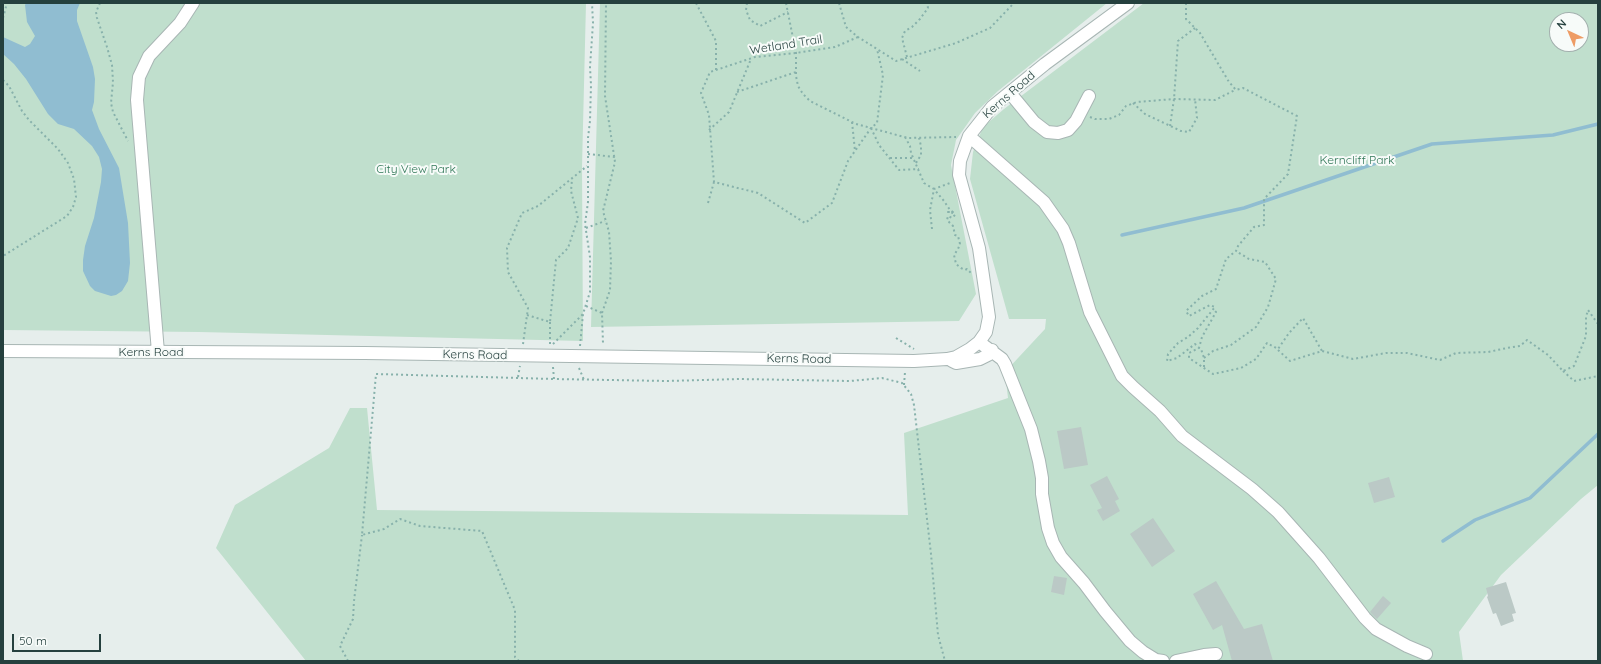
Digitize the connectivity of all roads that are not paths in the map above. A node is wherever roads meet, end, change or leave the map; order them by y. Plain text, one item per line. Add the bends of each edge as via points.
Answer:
1 (194, 3) edge
2 (1128, 3) edge
3 (1010, 92) junction
4 (1089, 96) dead end
5 (969, 136) junction
6 (980, 342) junction
7 (992, 350) junction
8 (3, 351) edge
9 (158, 352) junction
10 (947, 359) junction
11 (1216, 654) dead end
12 (1426, 654) dead end
13 (1163, 661) edge
14 (1176, 661) edge

1 - 9 street via 180,23 149,56 139,77 137,100
2 - 3 street, Kerns Road
3 - 4 street via 1034,122 1047,132 1058,133 1068,130
3 - 5 street, Kerns Road via 992,107
5 - 6 street, Kerns Road via 960,160 960,179 979,248 985,287 988,326
5 - 12 street via 1044,202 1063,229 1090,312 1122,376 1160,411 1182,436 1278,512 1376,629
6 - 7 street
6 - 10 street, Kerns Road via 963,354
7 - 10 street, Kerns Road via 980,359 956,362
7 - 13 street via 1005,364 1031,429 1039,461 1045,510 1053,543 1060,557 1130,641 1156,660
8 - 9 street, Kerns Road
9 - 10 street, Kerns Road
11 - 14 street

